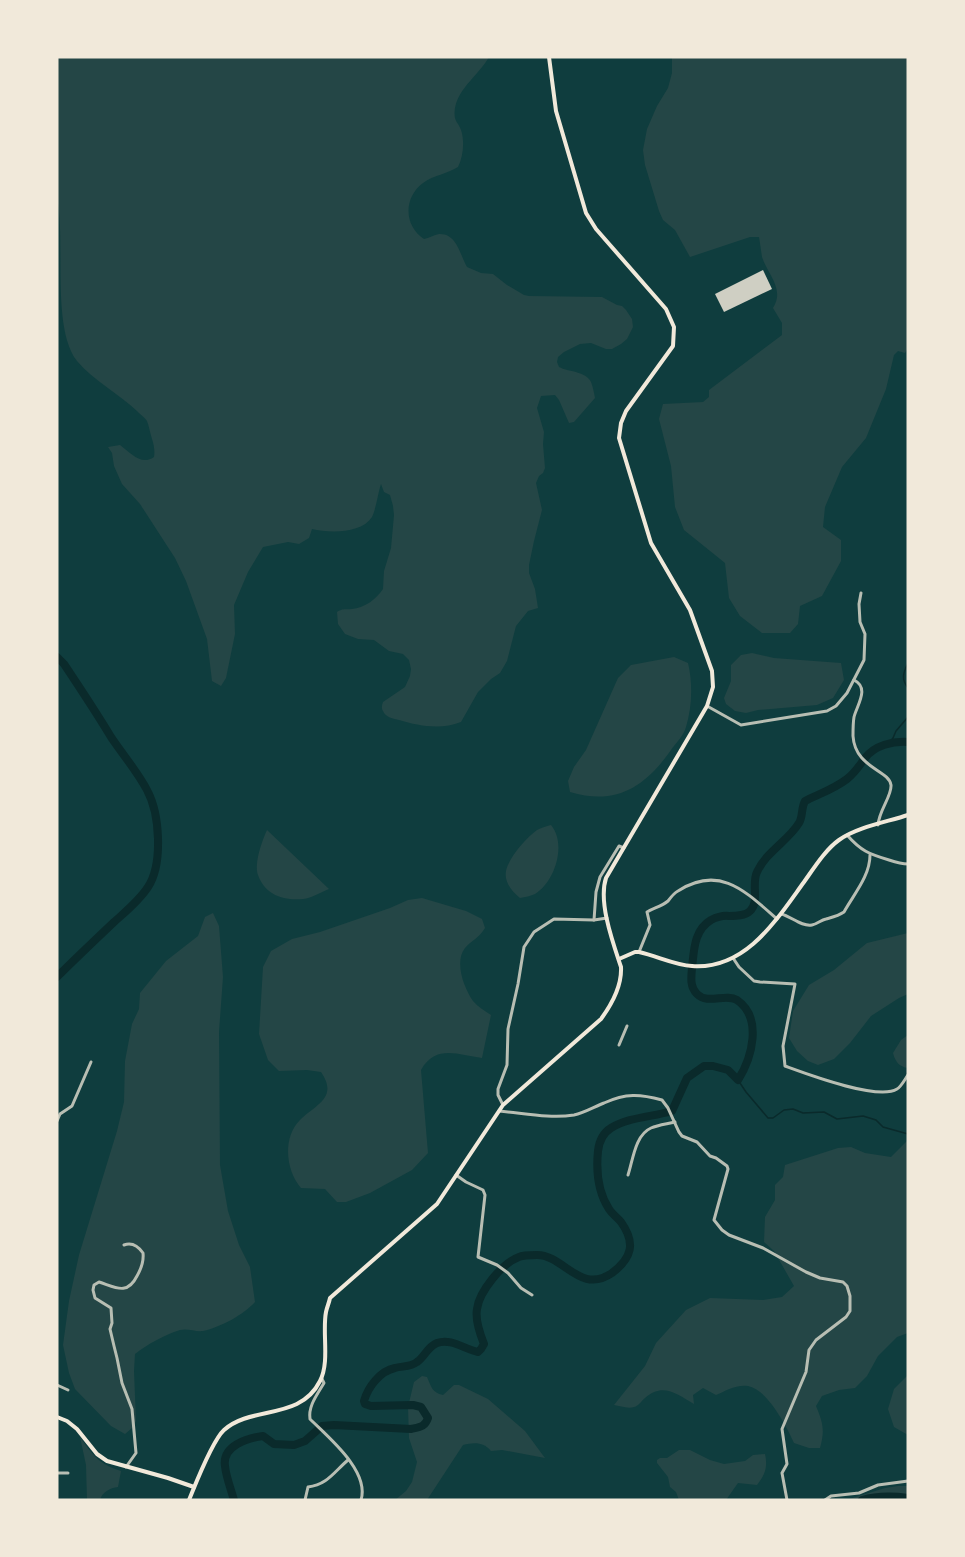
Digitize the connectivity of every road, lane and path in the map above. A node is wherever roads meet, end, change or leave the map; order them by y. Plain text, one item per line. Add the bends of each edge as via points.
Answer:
1 (549, 57) edge
2 (861, 593) dead end
3 (854, 680) junction
4 (707, 706) junction
5 (908, 815) edge
6 (878, 825) junction
7 (847, 835) junction
8 (624, 848) junction
9 (870, 855) junction
10 (908, 864) edge
11 (781, 914) junction
12 (607, 918) junction
13 (777, 919) junction
14 (594, 920) junction
15 (639, 952) junction
16 (619, 958) junction
17 (733, 958) junction
18 (627, 1026) dead end
19 (618, 1045) dead end
20 (91, 1062) dead end
21 (908, 1075) edge
22 (503, 1105) junction
23 (498, 1111) junction
24 (57, 1121) edge
25 (675, 1122) junction
26 (456, 1175) junction
27 (628, 1175) dead end
28 (124, 1245) dead end
29 (532, 1295) dead end
30 (322, 1378) junction
31 (57, 1385) edge
32 (68, 1390) dead end
33 (57, 1417) edge
34 (348, 1460) junction
35 (126, 1467) junction
36 (57, 1473) edge
37 (68, 1473) dead end
38 (908, 1481) edge
39 (194, 1487) junction
40 (189, 1500) edge
41 (304, 1500) edge
42 (361, 1500) edge
43 (787, 1500) edge
44 (825, 1500) edge

1 - 4 main road via 556,111 586,213 666,309 674,327 673,346 626,411 620,438 651,543 690,610 712,671 713,687
2 - 3 street via 865,655
3 - 4 street via 833,708 817,712 741,725
3 - 6 street via 862,688 854,717 854,746 861,758 891,782
4 - 8 main road
5 - 6 main road
6 - 7 main road
7 - 9 street
7 - 11 main road via 825,854
8 - 12 main road via 603,886
8 - 14 street via 619,846 600,877
9 - 10 street
9 - 11 street via 867,872 840,915 808,925
11 - 13 main road
12 - 14 street
12 - 16 main road
13 - 15 street via 736,886 710,879 695,882 647,912 650,926
13 - 17 main road via 757,942
14 - 22 street via 554,919 534,932 524,947 508,1029 507,1065 498,1089
15 - 16 main road
15 - 17 main road via 699,966
16 - 22 main road via 621,980 601,1019
17 - 21 street via 754,981 795,984 783,1046 785,1066 876,1093 898,1089
18 - 19 street
20 - 24 street via 72,1106
22 - 23 main road
23 - 25 street via 573,1115 631,1094 662,1100
23 - 26 main road
25 - 27 street via 644,1132
25 - 43 street via 682,1136 697,1142 727,1166 714,1220 722,1230 806,1272 847,1286 850,1311 809,1350 806,1372 782,1429 787,1464 782,1473
26 - 29 street via 485,1195 478,1257 508,1273
26 - 30 main road via 437,1204 330,1299
28 - 35 street via 133,1244 143,1253 133,1284 120,1289 99,1282 93,1290 95,1298 111,1308 114,1346 132,1409 136,1453
30 - 34 street via 324,1383 309,1411 310,1419
30 - 39 main road via 314,1392 301,1402 237,1421 223,1431
31 - 32 street
33 - 35 main road via 77,1429 97,1454
34 - 41 street via 325,1482 308,1487
34 - 42 street via 363,1488
35 - 39 main road
36 - 37 street
38 - 44 street
39 - 40 main road

